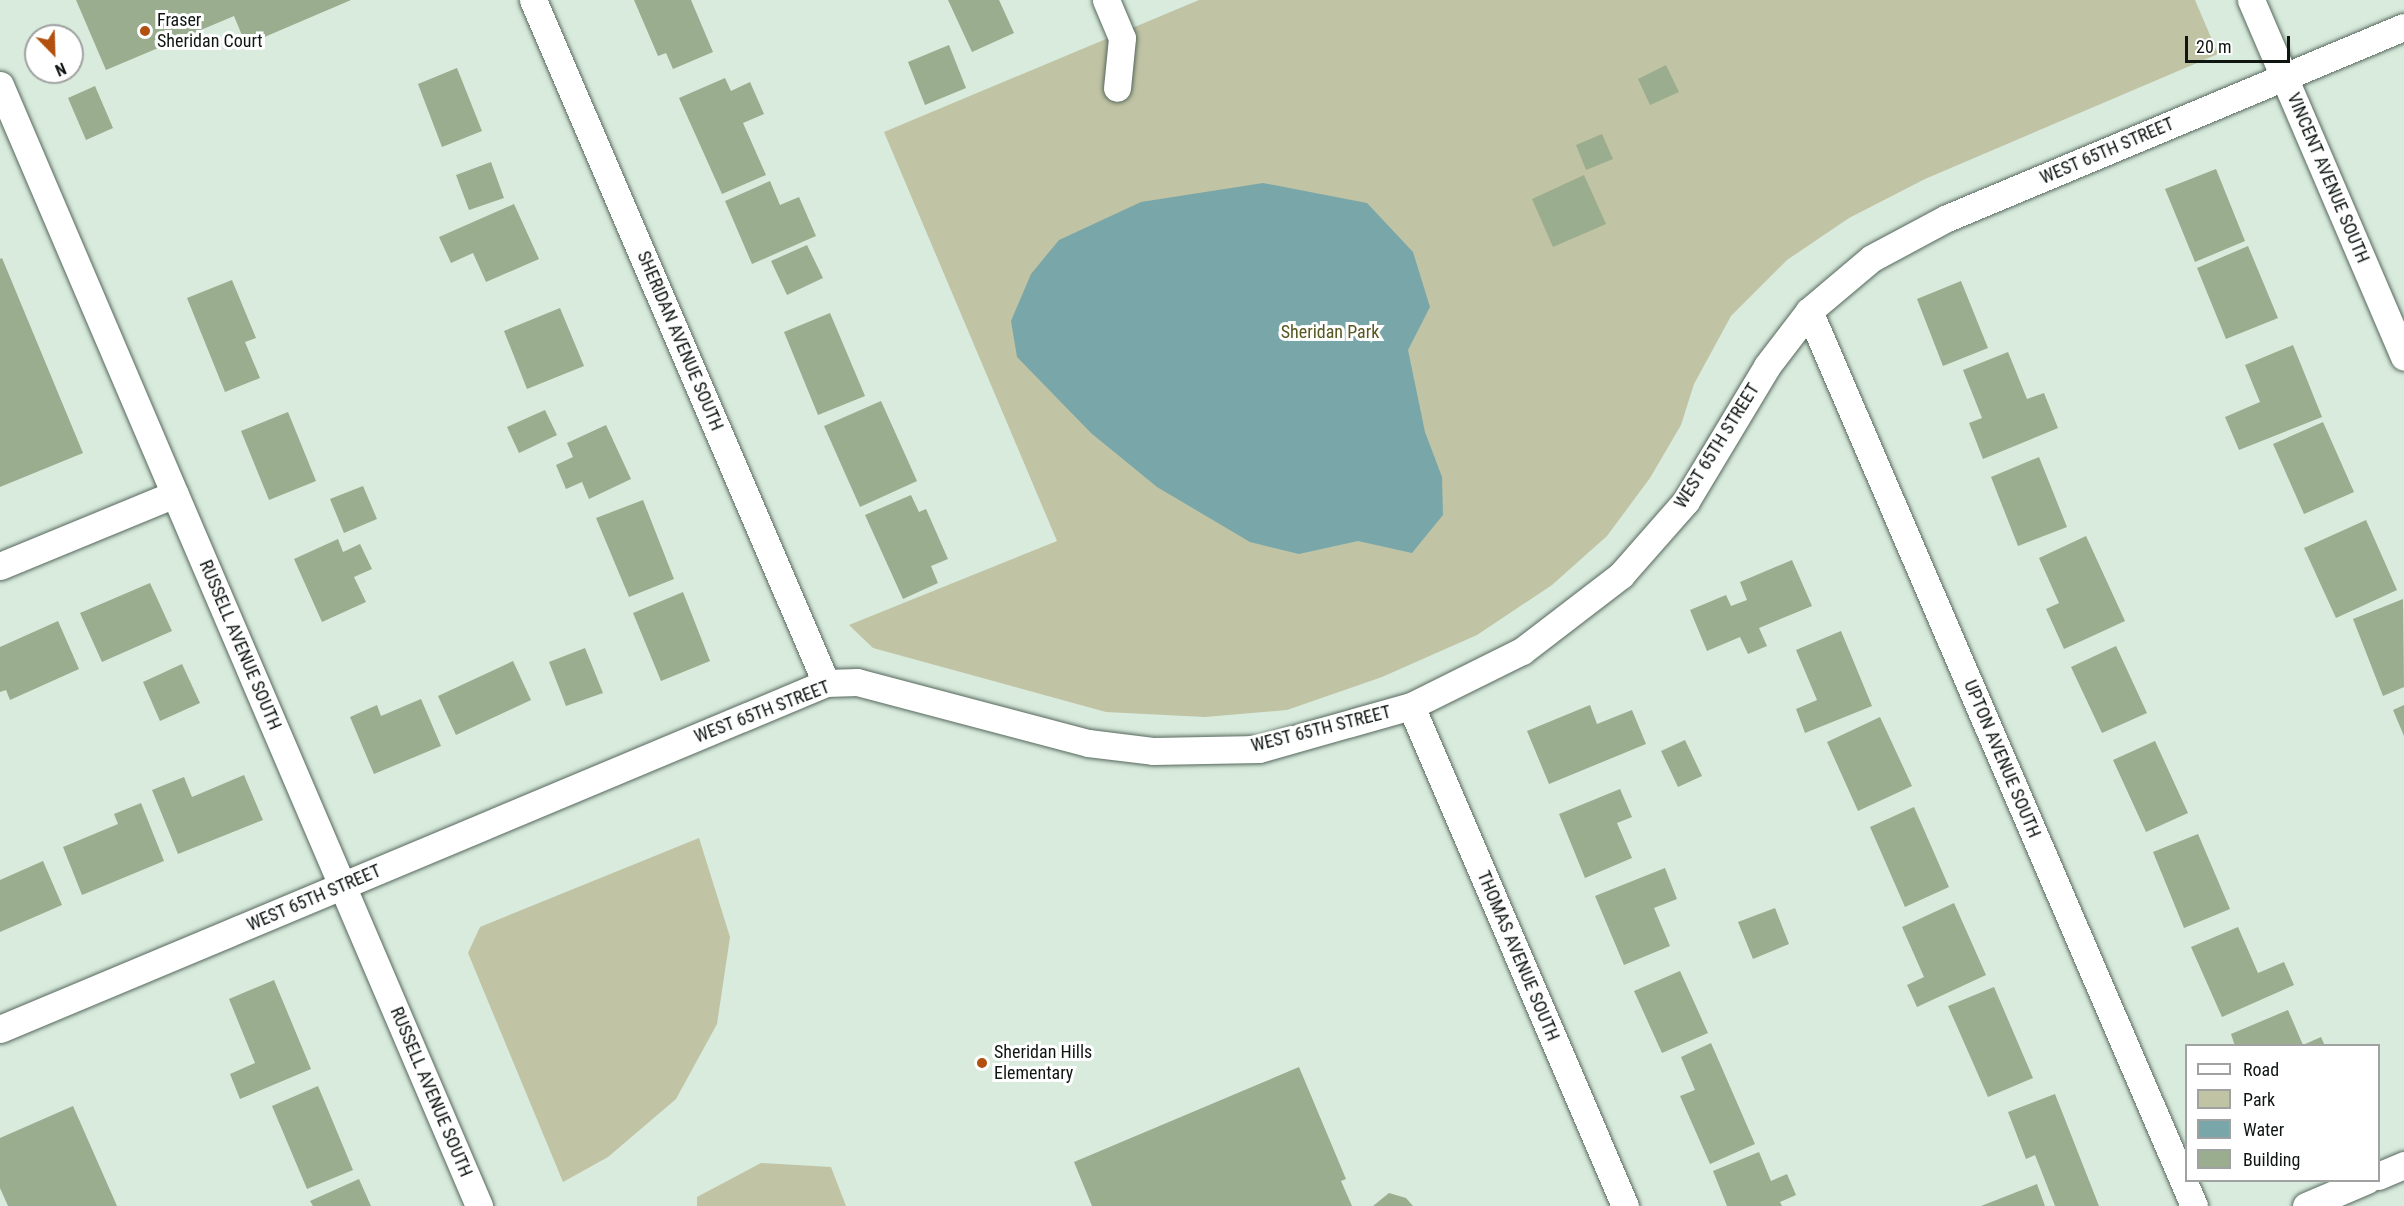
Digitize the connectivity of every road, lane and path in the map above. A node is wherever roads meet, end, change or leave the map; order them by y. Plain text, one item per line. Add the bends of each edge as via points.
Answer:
1 (533, 0) edge
2 (1106, 0) edge
3 (2251, 0) edge
4 (2404, 27) edge
5 (2284, 77) junction
6 (0, 85) edge
7 (1117, 88) dead end
8 (1809, 311) junction
9 (2404, 357) edge
10 (175, 494) junction
11 (0, 566) edge
12 (826, 683) junction
13 (1411, 706) junction
14 (343, 886) junction
15 (0, 1029) edge
16 (2404, 1165) edge
17 (2380, 1176) edge
18 (2362, 1182) edge
19 (479, 1206) edge
20 (1625, 1206) edge
21 (2194, 1206) edge
22 (2306, 1206) edge

1 - 12 street, SHERIDAN AVENUE SOUTH
2 - 7 street via 1122,38
3 - 5 street, VINCENT AVENUE SOUTH
4 - 5 street, WEST 65TH STREET
5 - 8 street, WEST 65TH STREET via 1947,218 1872,258
5 - 9 street, VINCENT AVENUE SOUTH
6 - 10 street, RUSSELL AVENUE SOUTH
8 - 13 street, WEST 65TH STREET via 1767,366 1686,501 1621,575 1522,651
8 - 21 street, UPTON AVENUE SOUTH
10 - 11 street
10 - 14 street, RUSSELL AVENUE SOUTH
12 - 13 street, WEST 65TH STREET via 856,682 1088,743 1153,750 1259,749
12 - 14 street, WEST 65TH STREET
13 - 20 street, THOMAS AVENUE SOUTH
14 - 15 street, WEST 65TH STREET
14 - 19 street, RUSSELL AVENUE SOUTH
16 - 17 street
18 - 22 street

